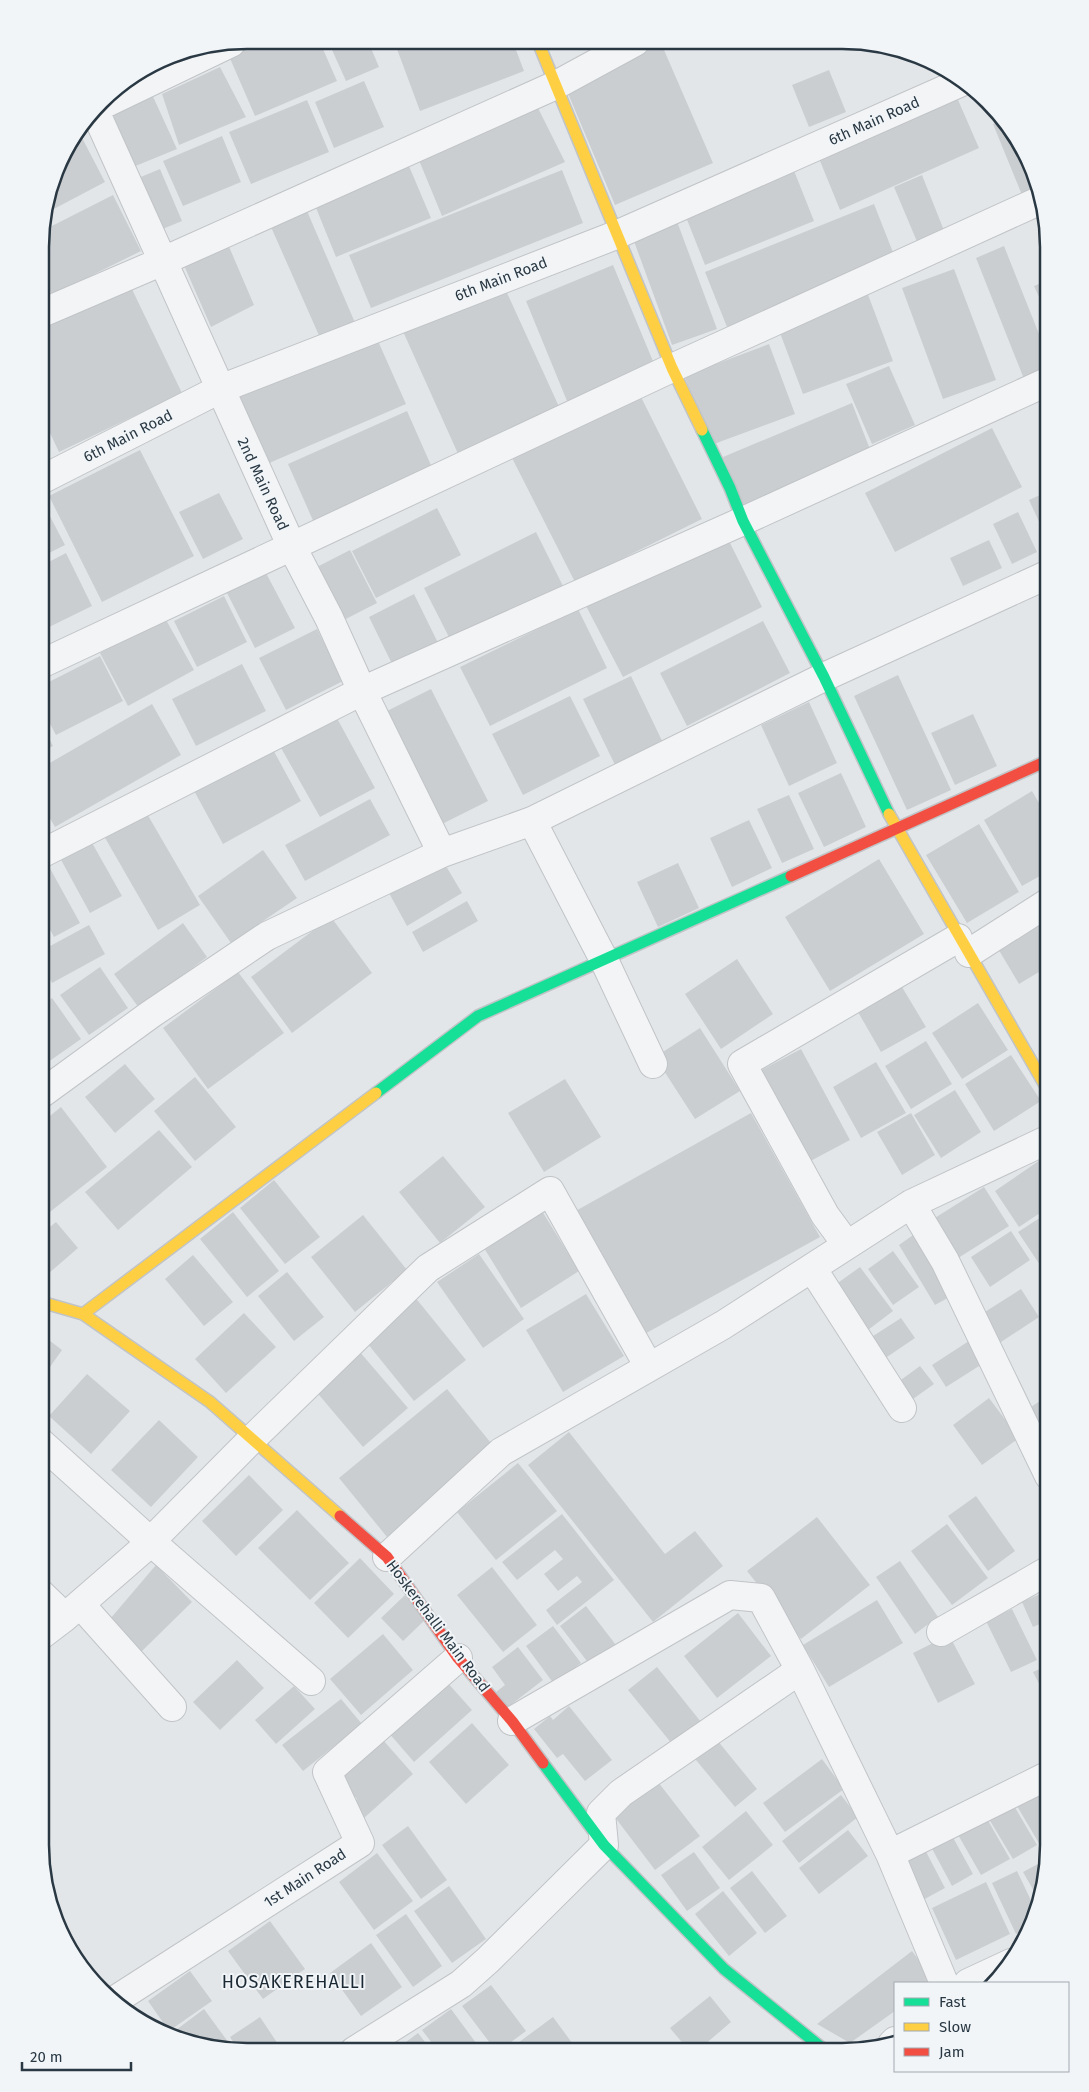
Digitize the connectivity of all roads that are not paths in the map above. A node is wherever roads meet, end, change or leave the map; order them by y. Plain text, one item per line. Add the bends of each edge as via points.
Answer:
1 (541, 49) edge
2 (622, 49) edge
3 (212, 52) edge
4 (556, 85) junction
5 (956, 85) edge
6 (115, 99) edge
7 (98, 116) edge
8 (1035, 203) edge
9 (616, 235) junction
10 (163, 261) junction
11 (49, 310) edge
12 (672, 368) junction
13 (1040, 385) edge
14 (220, 389) junction
15 (49, 476) edge
16 (743, 522) junction
17 (292, 545) junction
18 (1040, 578) edge
19 (49, 660) edge
20 (824, 677) junction
21 (362, 691) junction
22 (1040, 764) edge
23 (532, 821) junction
24 (896, 829) junction
25 (49, 850) edge
26 (442, 852) junction
27 (1040, 907) edge
28 (964, 946) junction
29 (604, 960) junction
30 (653, 1064) dead end
31 (1040, 1077) edge
32 (49, 1088) edge
33 (1040, 1142) edge
34 (911, 1204) junction
35 (846, 1245) junction
36 (812, 1268) junction
37 (49, 1304) edge
38 (83, 1314) junction
39 (649, 1367) junction
40 (902, 1408) dead end
41 (252, 1439) junction
42 (49, 1450) edge
43 (1040, 1457) edge
44 (150, 1541) junction
45 (387, 1557) junction
46 (1040, 1575) edge
47 (49, 1598) edge
48 (73, 1610) junction
49 (49, 1629) edge
50 (942, 1632) dead end
51 (458, 1658) junction
52 (800, 1670) junction
53 (311, 1681) dead end
54 (172, 1707) dead end
55 (512, 1721) junction
56 (1040, 1780) edge
57 (604, 1845) junction
58 (890, 1854) junction
59 (996, 1970) edge
60 (944, 1982) edge
61 (970, 1982) edge
62 (120, 1997) edge
63 (367, 2043) edge
64 (816, 2043) edge

1 - 4 street
2 - 4 street
3 - 6 street
4 - 9 street
4 - 10 street
5 - 9 street, 6th Main Road
7 - 10 street, 2nd Main Road
8 - 12 street
9 - 12 street
9 - 14 street, 6th Main Road
10 - 11 street
10 - 14 street, 2nd Main Road
12 - 16 street
12 - 17 street
13 - 16 street
14 - 15 street, 6th Main Road
14 - 17 street, 2nd Main Road
16 - 20 street
16 - 21 street
17 - 19 street
17 - 21 street, 2nd Main Road
18 - 20 street
20 - 23 street
20 - 24 street
21 - 25 street
21 - 26 street, 2nd Main Road
22 - 24 street
23 - 26 street
23 - 29 street
24 - 28 street
24 - 29 street
26 - 32 street via 267,936
27 - 28 street
28 - 31 street
28 - 35 street via 742,1064 825,1215
29 - 30 street
29 - 38 street via 478,1016
33 - 34 street
34 - 35 street
34 - 43 street via 945,1261
35 - 36 street
36 - 39 street via 723,1325
36 - 40 street
37 - 38 street, Hoskerehalli Main Road
38 - 41 street, Hoskerehalli Main Road via 210,1402
39 - 41 street via 550,1191 428,1268
39 - 45 street via 502,1452
41 - 44 street
41 - 45 street, Hoskerehalli Main Road
42 - 44 street
44 - 48 street
44 - 53 street
45 - 51 street, Hoskerehalli Main Road
46 - 50 street
47 - 48 street
48 - 49 street
48 - 54 street
51 - 55 street, Hoskerehalli Main Road
51 - 62 street, 1st Main Road via 327,1772 360,1843
52 - 55 street via 761,1598 730,1595
52 - 57 street via 621,1793 601,1813
52 - 58 street
55 - 57 street, Hoskerehalli Main Road
56 - 58 street
57 - 63 street via 461,1984
57 - 64 street, Hoskerehalli Main Road via 724,1969
58 - 60 street
59 - 61 street

